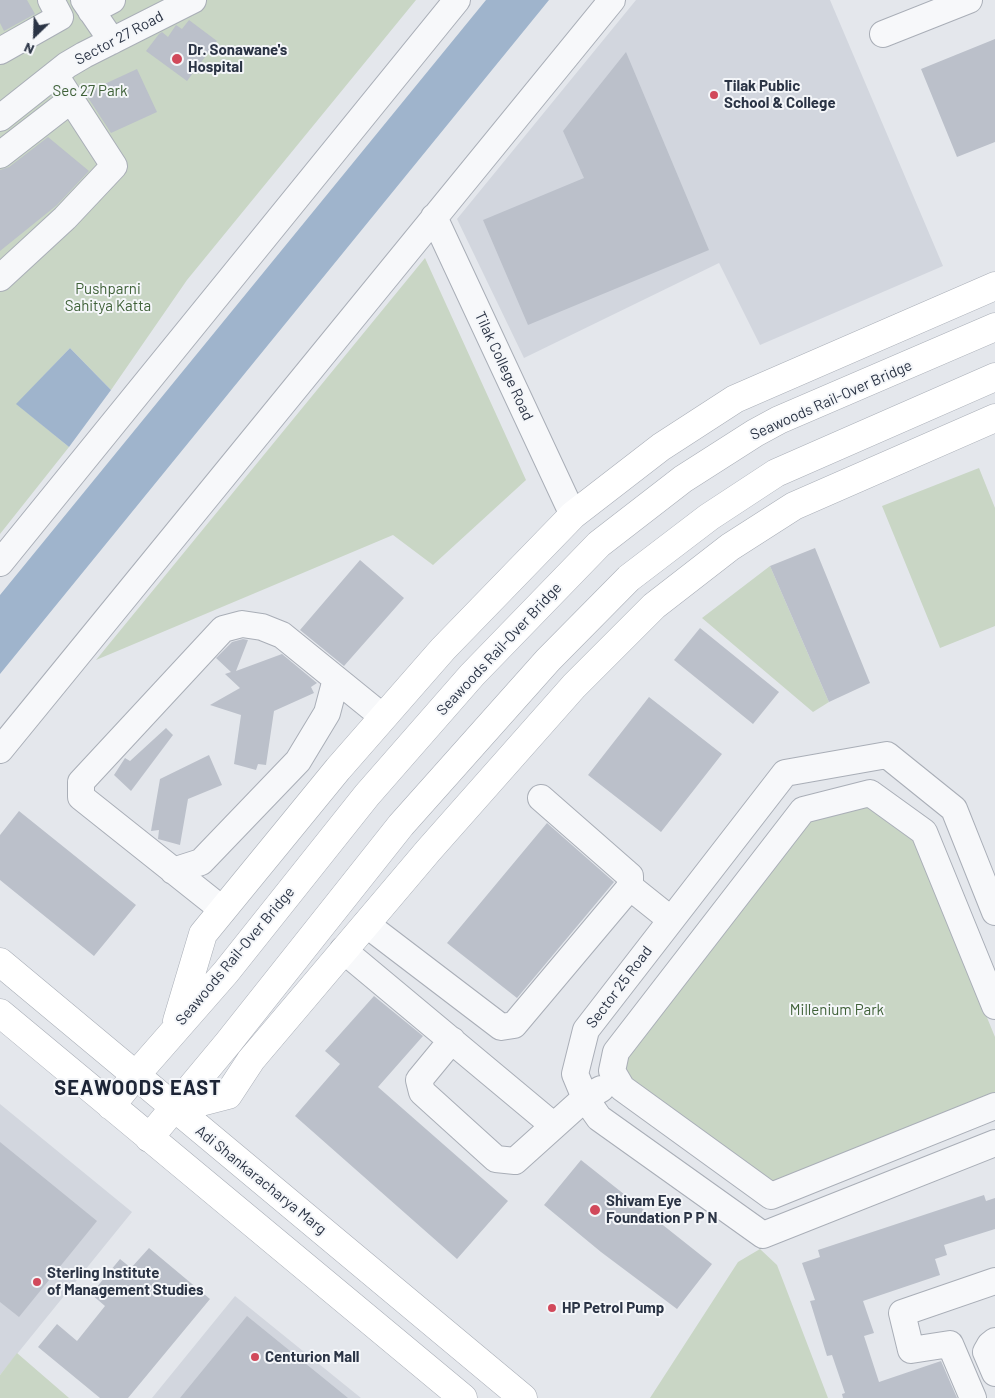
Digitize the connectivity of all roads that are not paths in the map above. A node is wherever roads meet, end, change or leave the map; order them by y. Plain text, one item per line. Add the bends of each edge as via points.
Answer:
1 (51, 0) edge
2 (193, 0) edge
3 (457, 0) edge
4 (612, 0) edge
5 (970, 0) edge
6 (96, 4) edge
7 (883, 34) dead end
8 (112, 41) junction
9 (0, 51) edge
10 (55, 75) junction
11 (71, 100) junction
12 (0, 118) edge
13 (0, 155) edge
14 (434, 218) junction
15 (0, 278) edge
16 (995, 286) edge
17 (995, 327) edge
18 (995, 377) edge
19 (995, 418) edge
20 (573, 514) junction
21 (0, 563) edge
22 (336, 679) junction
23 (384, 717) junction
24 (0, 750) edge
25 (824, 767) junction
26 (541, 798) dead end
27 (833, 802) junction
28 (987, 868) edge
29 (173, 871) junction
30 (630, 887) junction
31 (222, 910) junction
32 (995, 912) edge
33 (670, 919) junction
34 (366, 924) junction
35 (343, 950) junction
36 (0, 962) edge
37 (995, 1006) edge
38 (0, 1013) edge
39 (174, 1029) junction
40 (452, 1040) junction
41 (135, 1076) junction
42 (617, 1079) junction
43 (585, 1098) junction
44 (112, 1106) junction
45 (995, 1106) edge
46 (174, 1109) junction
47 (554, 1126) junction
48 (149, 1138) junction
49 (995, 1142) edge
50 (771, 1196) junction
51 (763, 1235) junction
52 (995, 1282) edge
53 (995, 1341) edge
54 (995, 1374) edge
55 (463, 1398) edge
56 (523, 1398) edge
57 (973, 1398) edge

1 - 9 street via 60,17
2 - 8 street, Sector 27 Road
3 - 21 street
4 - 14 street
5 - 7 street
6 - 8 street
8 - 10 street, Sector 27 Road
10 - 11 street
10 - 12 street, Sector 27 Road
11 - 13 street
11 - 15 street via 114,166 65,218
14 - 20 street, Tilak College Road
14 - 24 street
16 - 20 main road via 735,400 661,447
17 - 39 main road, Seawoods Rail-Over Bridge via 778,420 683,479 599,544 452,697 367,795 226,972
18 - 46 main road via 776,473 709,516 629,578 548,660 401,826
19 - 34 main road via 802,502 752,532 654,606 574,686
20 - 23 main road via 489,600
22 - 23 street
22 - 29 street via 327,713 298,761 201,862
22 - 29 street via 282,635 242,624 223,629 81,782 81,797
23 - 31 main road
25 - 27 street
25 - 28 street, Sector 25 Road via 887,755 954,809
25 - 33 street, Sector 25 Road via 784,773
26 - 30 street via 630,876
27 - 37 street via 870,793 924,832
27 - 42 street via 803,810 616,1052 612,1071
28 - 32 street, Sector 25 Road
29 - 31 street
30 - 33 street
30 - 34 street via 514,1025 501,1027
31 - 39 main road via 203,934
33 - 43 street, Sector 25 Road via 586,1030 575,1074
34 - 35 main road
35 - 40 street
35 - 46 main road via 251,1060 228,1095
36 - 41 main road, Adi Shankaracharya Marg
38 - 44 main road
39 - 41 main road, Seawoods Rail-Over Bridge
40 - 47 street
40 - 47 street via 419,1080 422,1092 496,1159 515,1161
41 - 44 main road, Seawoods Rail-Over Bridge
41 - 46 main road, Adi Shankaracharya Marg
42 - 43 street
42 - 50 street via 622,1088
43 - 47 street
43 - 51 street, Sector 25 Road via 600,1118
44 - 48 main road
45 - 50 street
46 - 48 main road
46 - 56 main road, Adi Shankaracharya Marg
48 - 55 main road
49 - 51 street
50 - 51 street
52 - 57 street via 902,1313 911,1350 950,1344
53 - 54 street via 986,1352

